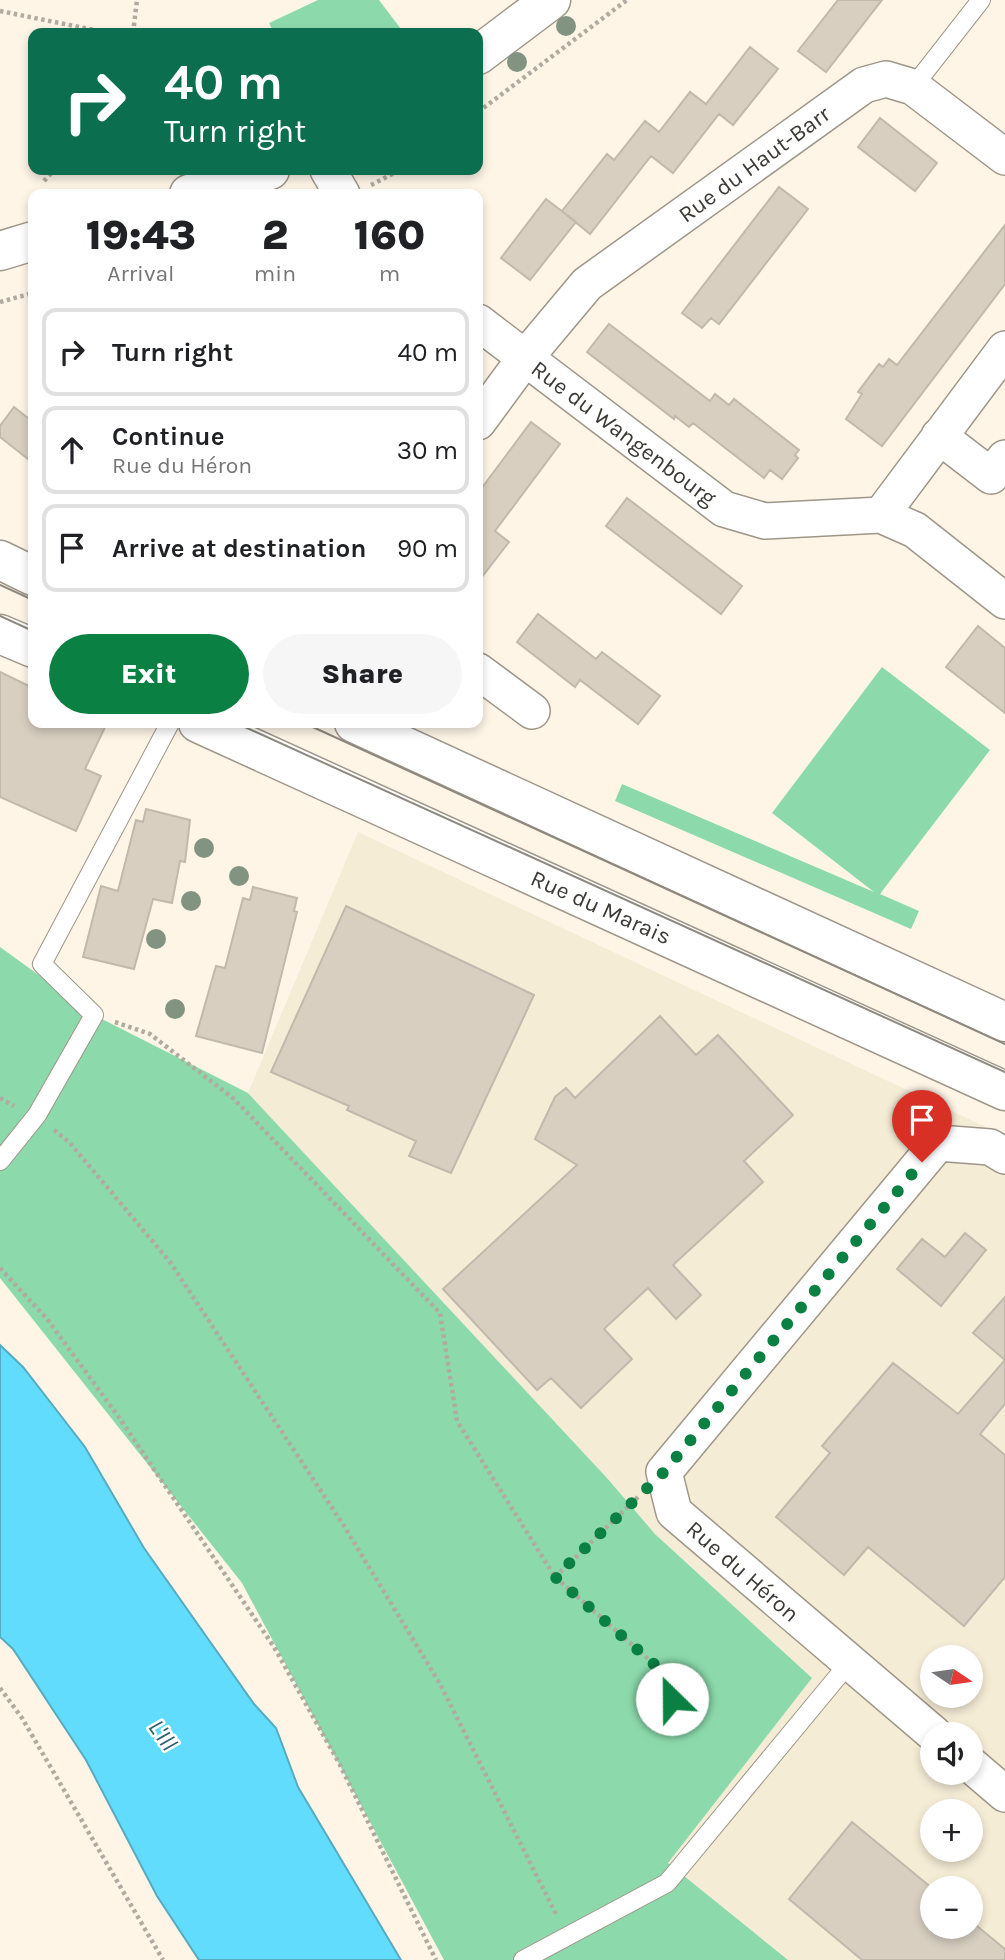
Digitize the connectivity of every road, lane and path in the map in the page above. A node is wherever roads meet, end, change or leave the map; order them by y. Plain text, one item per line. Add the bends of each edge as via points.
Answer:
1 (137, 0) edge
2 (551, 0) edge
3 (627, 0) edge
4 (981, 0) edge
5 (0, 11) edge
6 (84, 28) edge
7 (134, 28) edge
8 (483, 51) edge
9 (914, 88) junction
10 (483, 108) edge
11 (1005, 157) edge
12 (49, 175) edge
13 (253, 175) edge
14 (335, 175) edge
15 (389, 175) edge
16 (44, 181) dead end
17 (206, 189) edge
18 (355, 189) edge
19 (358, 189) edge
20 (28, 243) edge
21 (0, 251) edge
22 (28, 294) edge
23 (0, 302) edge
24 (483, 326) edge
25 (1005, 349) edge
26 (525, 358) junction
27 (483, 415) edge
28 (939, 436) junction
29 (1005, 458) edge
30 (881, 515) junction
31 (0, 560) edge
32 (28, 574) edge
33 (1005, 601) edge
34 (0, 634) edge
35 (28, 646) edge
36 (483, 675) edge
37 (531, 711) dead end
38 (167, 728) edge
39 (209, 728) edge
40 (365, 728) edge
41 (94, 1015) junction
42 (1005, 1021) edge
43 (1005, 1091) edge
44 (0, 1098) edge
45 (37, 1115) junction
46 (1005, 1156) edge
47 (0, 1161) edge
48 (0, 1268) edge
49 (664, 1472) junction
50 (555, 1577) junction
51 (849, 1663) junction
52 (0, 1688) edge
53 (673, 1718) dead end
54 (920, 1722) edge
55 (983, 1775) edge
56 (1005, 1794) edge
57 (566, 1940) junction
58 (163, 1960) edge
59 (436, 1960) edge
60 (523, 1960) edge

1 - 7 path
2 - 8 main road
3 - 10 path
4 - 9 lane
5 - 6 path
9 - 11 street, Rue du Haut-Barr
9 - 26 street, Rue du Haut-Barr via 886,79 864,85 587,284
12 - 16 path
13 - 17 main road
14 - 18 street
15 - 19 path
20 - 21 main road
22 - 23 path
24 - 26 street, Rue du Wangenbourg
25 - 28 street
26 - 27 street, Rue du Haut-Barr
26 - 30 street, Rue du Wangenbourg via 724,509 765,521
28 - 29 street via 991,476
28 - 30 street
30 - 33 street, Rue du Wangenbourg via 915,530
31 - 32 main road
34 - 35 main road
36 - 37 street
38 - 41 lane via 42,964
39 - 43 main road, Rue du Marais
40 - 42 main road
41 - 45 lane
41 - 50 path via 150,1034 234,1098 440,1313 457,1421
44 - 45 path
45 - 47 lane
45 - 57 path via 69,1142 170,1262 344,1526 440,1684
46 - 49 street via 990,1147 938,1143
48 - 59 path via 47,1320 118,1416 274,1647 339,1763
49 - 50 path
49 - 51 street, Rue du Héron via 674,1512
50 - 53 path via 671,1679
51 - 54 street, Rue du Héron
51 - 57 lane via 667,1883
52 - 58 path
55 - 56 street
57 - 60 lane

